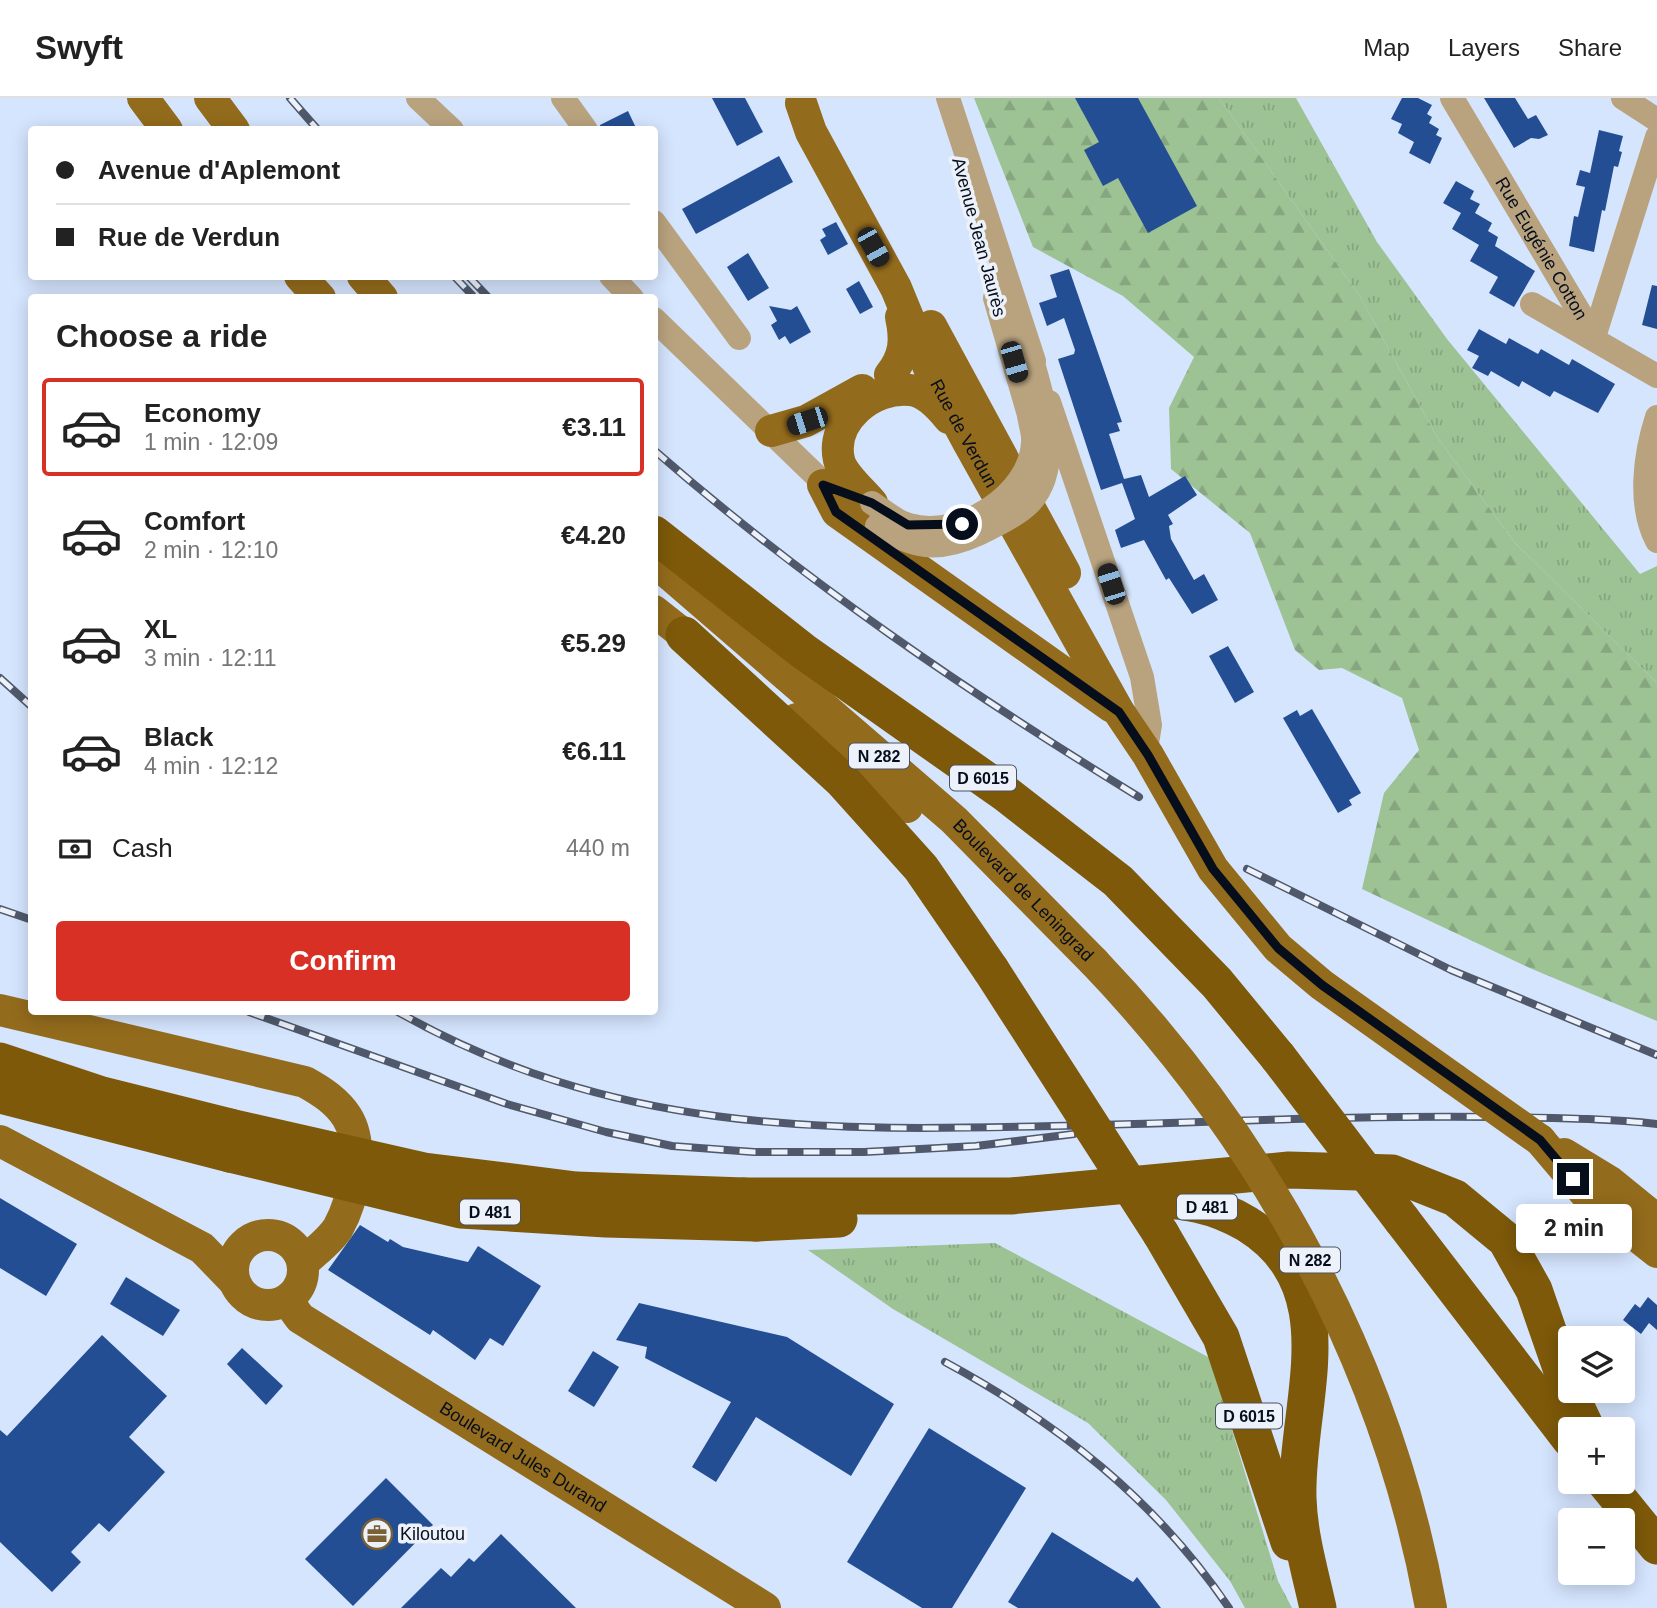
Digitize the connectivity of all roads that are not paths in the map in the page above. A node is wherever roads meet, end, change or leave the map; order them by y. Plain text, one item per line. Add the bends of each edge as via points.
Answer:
1 (142, 98) edge
2 (209, 98) edge
3 (418, 98) edge
4 (563, 98) edge
5 (940, 98) edge
6 (947, 98) edge
7 (1452, 98) edge
8 (1623, 98) edge
9 (800, 101) edge
10 (1657, 120) edge
11 (164, 126) edge
12 (231, 126) edge
13 (448, 126) edge
14 (583, 126) edge
15 (1657, 137) edge
16 (658, 227) edge
17 (304, 280) edge
18 (366, 280) edge
19 (615, 280) edge
20 (896, 288) junction
21 (316, 294) edge
22 (379, 294) edge
23 (628, 294) edge
24 (1532, 304) dead end
25 (658, 323) edge
26 (1594, 337) junction
27 (739, 338) dead end
28 (1027, 342) junction
29 (932, 373) junction
30 (890, 375) junction
31 (1657, 376) edge
32 (971, 400) junction
33 (1657, 417) edge
34 (771, 431) junction
35 (968, 442) junction
36 (823, 485) junction
37 (874, 515) junction
38 (658, 537) edge
39 (1657, 541) edge
40 (658, 564) edge
41 (658, 614) edge
42 (684, 635) junction
43 (1119, 712) junction
44 (1147, 752) junction
45 (1094, 962) junction
46 (0, 1010) edge
47 (0, 1061) edge
48 (0, 1095) edge
49 (1540, 1140) junction
50 (0, 1141) edge
51 (230, 1141) junction
52 (750, 1209) junction
53 (1657, 1220) edge
54 (1657, 1252) edge
55 (303, 1263) junction
56 (234, 1281) junction
57 (287, 1300) junction
58 (1581, 1417) edge
59 (1558, 1423) edge
60 (1623, 1498) edge
61 (1657, 1546) edge
62 (765, 1608) edge
63 (1316, 1608) edge
64 (1431, 1608) edge

1 - 11 main road
2 - 12 main road
3 - 13 street
4 - 14 street
5 - 37 street, Avenue Jean Jaurès, bridge via 1033,442 1027,467 1010,493 962,524 908,525
6 - 28 street, Avenue Jean Jaurès
7 - 26 street, Rue Eugénie Cotton
8 - 10 street
9 - 20 main road, Rue de Verdun via 811,132
9 - 32 main road, Rue de Verdun
15 - 26 street
16 - 27 street
17 - 21 main road
18 - 22 main road
19 - 23 street
20 - 29 main road, Rue de Verdun
20 - 30 main road via 906,340 898,366
24 - 26 street, Rue Eugénie Cotton
25 - 34 street
26 - 31 street
28 - 37 street, bridge via 1048,416 1049,436 1040,485 1027,506 952,544 920,546
28 - 44 street via 1142,677 1150,725
29 - 30 main road via 911,369
29 - 32 main road via 944,376
29 - 35 main road, Rue de Verdun
30 - 34 main road via 807,421
32 - 44 main road, Rue de Verdun via 1076,596 1138,722
33 - 39 street via 1650,437 1644,494
34 - 36 street
35 - 37 main road via 924,395 911,390 892,391 844,420 837,441 839,463
35 - 43 main road, Rue de Verdun
36 - 37 street
36 - 43 main road via 836,512
38 - 59 highway, D 6015, bridge via 803,651 1006,794 1118,881 1217,983 1278,1057
40 - 45 main road, Boulevard de Leningrad / N 282 via 954,820
41 - 42 main road, Boulevard de Leningrad / D 6015
42 - 45 main road, Boulevard de Leningrad / N 282 via 814,731
42 - 63 highway, D 6015, bridge via 841,779 920,869 991,970 1161,1234 1221,1338 1273,1500
43 - 44 main road, Rue de Verdun
44 - 49 main road, Rue de Verdun, bridge via 1213,869 1278,948 1322,985
45 - 64 main road, N 282, bridge via 1149,1020 1228,1123 1321,1281 1350,1341 1400,1474
46 - 55 main road via 305,1082 337,1103 355,1140 351,1192 337,1229
47 - 51 highway, D 481
48 - 51 highway, D 481
49 - 53 main road, Rue de Verdun via 1610,1182
49 - 54 main road, Rue de Verdun via 1590,1199
50 - 56 main road via 202,1248
51 - 52 highway, D 481, bridge via 424,1171
52 - 58 highway, D 481 via 1012,1196 1289,1170 1392,1173 1455,1198 1506,1240 1535,1290
52 - 63 highway, D 481 via 1081,1209 1158,1200 1209,1207 1257,1230 1291,1267 1308,1314 1311,1362 1298,1500
55 - 56 main road via 292,1243 270,1234 259,1235 234,1258
55 - 57 main road via 301,1284
56 - 57 main road via 244,1297 261,1305
57 - 62 main road, Boulevard Jules Durand via 300,1318
60 - 61 highway

